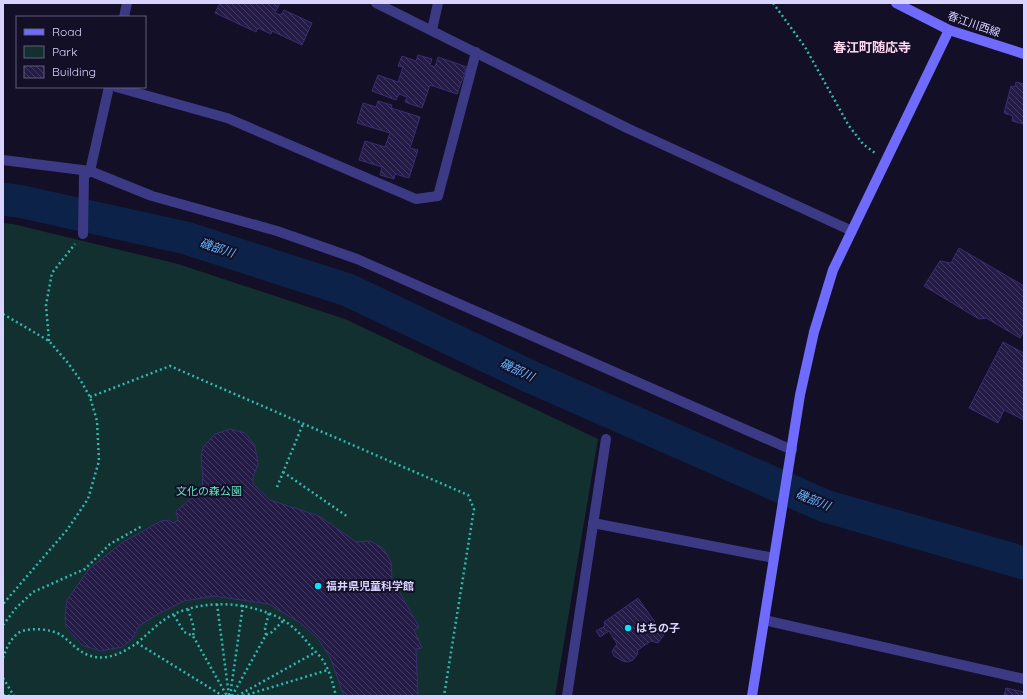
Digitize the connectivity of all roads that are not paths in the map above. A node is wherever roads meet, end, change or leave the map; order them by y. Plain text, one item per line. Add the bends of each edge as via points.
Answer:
1 (127, 3) edge
2 (376, 3) edge
3 (438, 3) edge
4 (896, 3) edge
5 (124, 16) edge
6 (432, 30) junction
7 (949, 30) junction
8 (476, 52) junction
9 (1024, 54) edge
10 (109, 88) edge
11 (120, 88) edge
12 (3, 160) edge
13 (87, 174) junction
14 (852, 231) junction
15 (83, 234) road end
16 (606, 439) dead end
17 (792, 450) junction
18 (593, 524) junction
19 (774, 558) junction
20 (764, 620) junction
21 (1024, 679) edge
22 (567, 696) edge
23 (752, 696) edge

1 - 5 street
2 - 6 street
3 - 6 street
4 - 7 street, 春江川西線
6 - 8 street
7 - 9 street, 春江川西線
7 - 14 street
8 - 11 street via 438,196 416,199 227,118
8 - 14 street via 630,129
10 - 13 street
12 - 13 street
13 - 15 street
13 - 17 street via 152,196 277,231 357,259
14 - 17 street via 833,270 814,332 800,395
16 - 18 street
17 - 19 street
18 - 19 street
18 - 22 street
19 - 20 street
20 - 21 street
20 - 23 street

